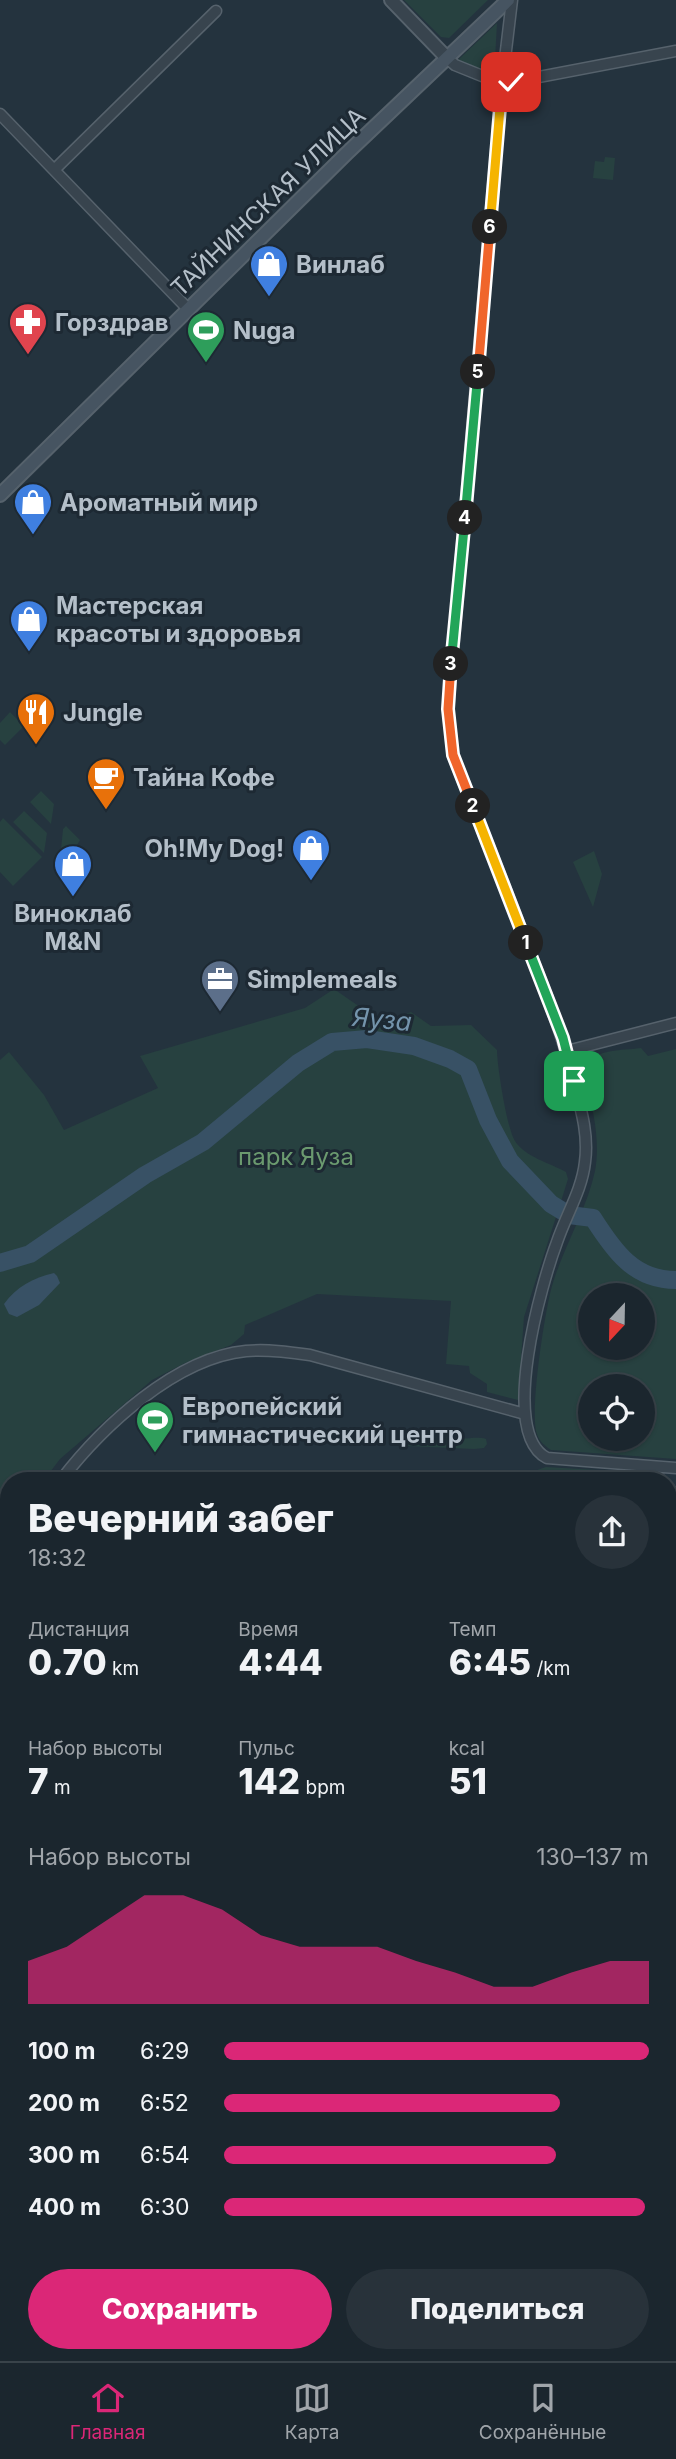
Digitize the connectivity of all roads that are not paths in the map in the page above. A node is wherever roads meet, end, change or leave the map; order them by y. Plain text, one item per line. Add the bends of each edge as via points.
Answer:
1 (391, 0) edge
2 (510, 0) edge
3 (216, 11) dead end
4 (676, 51) edge
5 (447, 58) junction
6 (502, 84) junction
7 (0, 114) edge
8 (54, 170) junction
9 (188, 309) junction
10 (0, 495) edge
11 (676, 1023) edge
12 (567, 1051) junction
13 (526, 1414) junction
14 (638, 1465) junction
15 (676, 1468) edge
16 (67, 1472) edge
17 (649, 1472) edge

1 - 5 street
2 - 5 main road, ТАЙНИНСКАЯ УЛИЦА
2 - 6 street
3 - 8 street
4 - 6 street
5 - 6 street
5 - 9 main road, ТАЙНИНСКАЯ УЛИЦА
6 - 12 street via 448,709 453,755
7 - 8 street
8 - 9 street
9 - 10 main road, ТАЙНИНСКАЯ УЛИЦА
11 - 12 street
12 - 13 street via 584,1120 586,1161 533,1320
13 - 14 street via 530,1442 547,1458
13 - 16 street via 310,1355 246,1351 191,1367 152,1391
14 - 15 street
14 - 17 street

